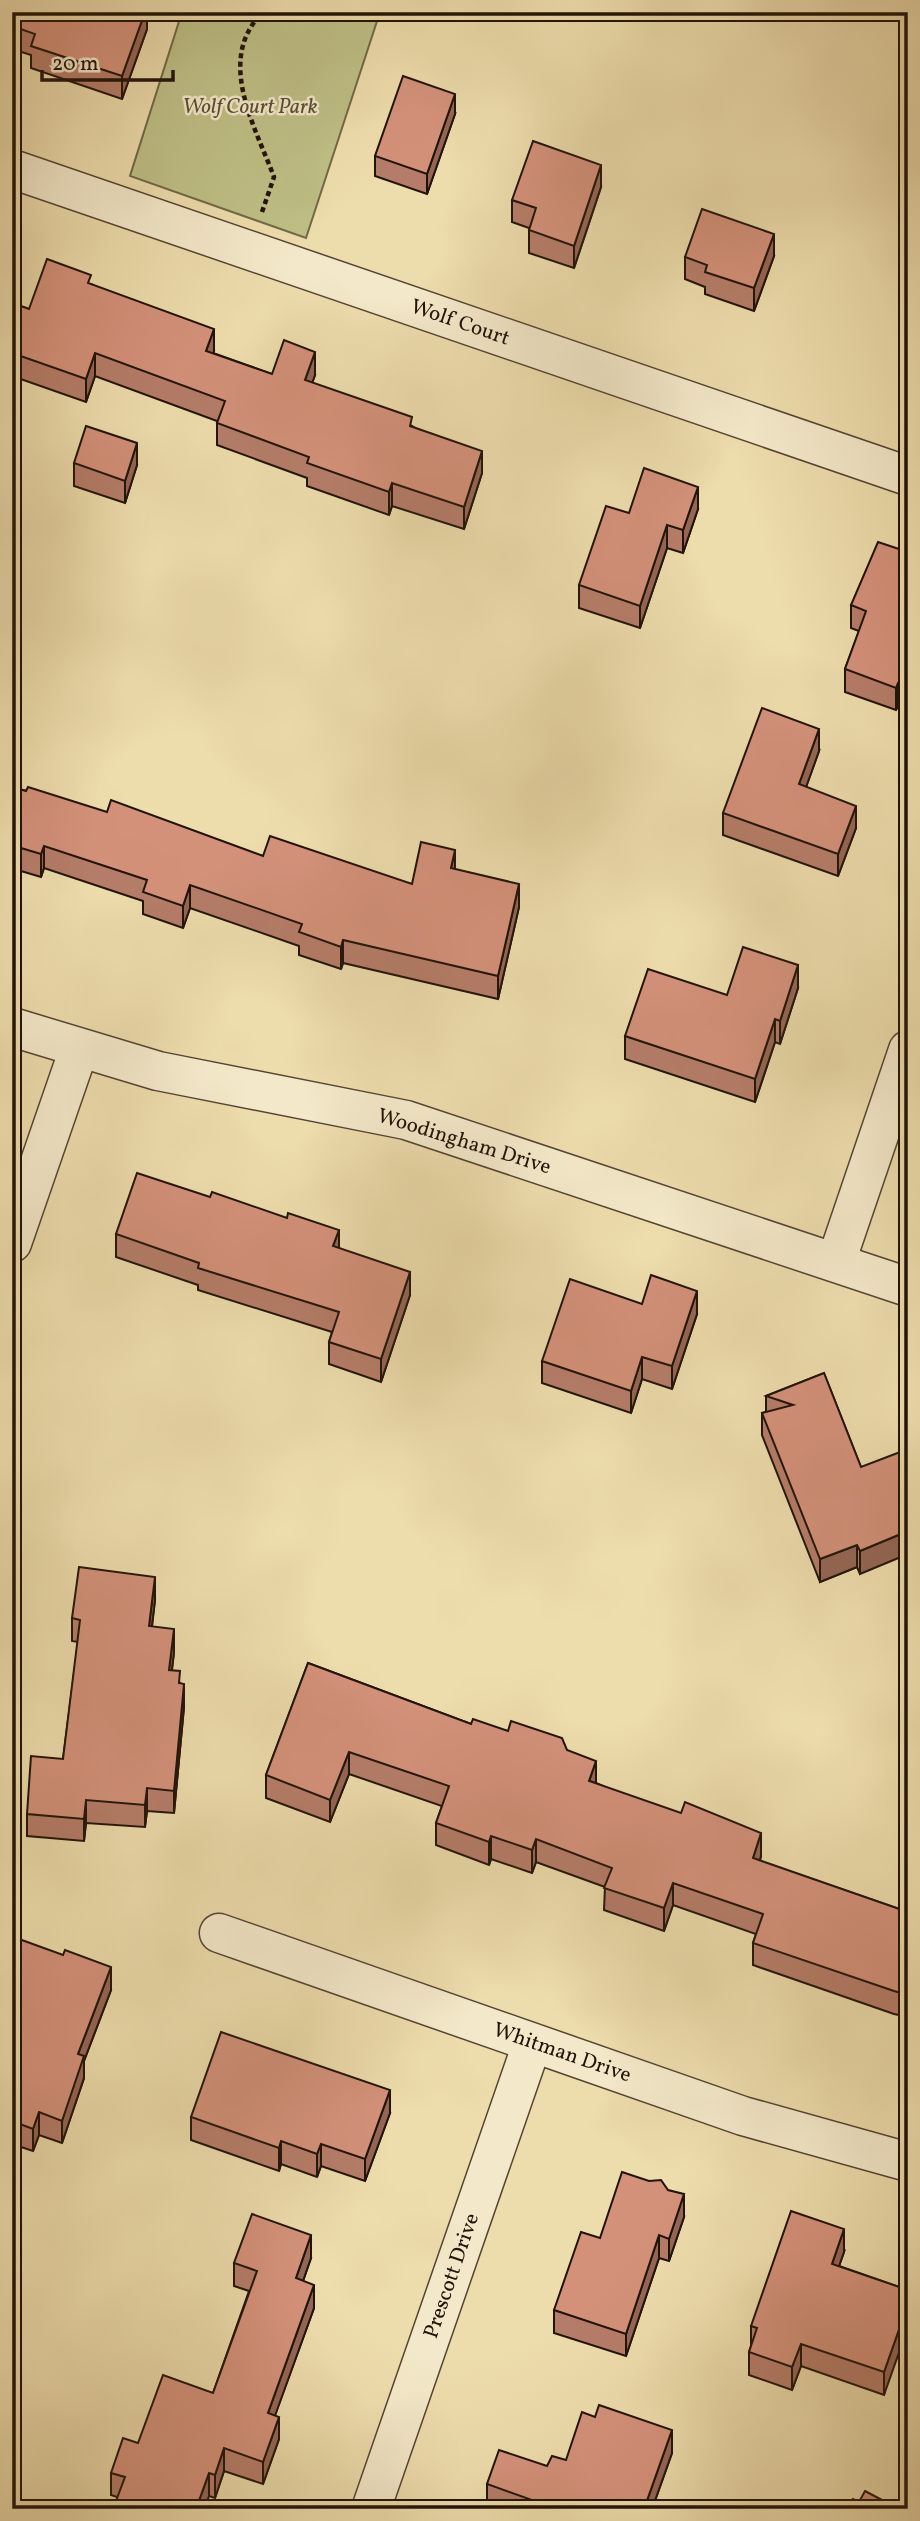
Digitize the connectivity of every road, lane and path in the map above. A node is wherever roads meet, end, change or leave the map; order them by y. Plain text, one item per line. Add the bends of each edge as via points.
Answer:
1 (263, 12) edge
2 (12, 169) edge
3 (260, 220) dead end
4 (908, 476) edge
5 (12, 1027) edge
6 (79, 1049) junction
7 (908, 1050) edge
8 (12, 1243) edge
9 (836, 1262) junction
10 (908, 1287) edge
11 (219, 1933) dead end
12 (532, 2044) junction
13 (908, 2162) edge
14 (370, 2509) edge

1 - 3 path via 245,39 240,57 240,88 274,177
2 - 4 street, Wolf Court
5 - 6 street, Woodingham Drive
6 - 8 street
6 - 9 street, Woodingham Drive via 158,1071 406,1120
7 - 9 street
9 - 10 street, Woodingham Drive
11 - 12 street, Whitman Drive
12 - 13 street, Whitman Drive via 743,2116
12 - 14 street, Prescott Drive

